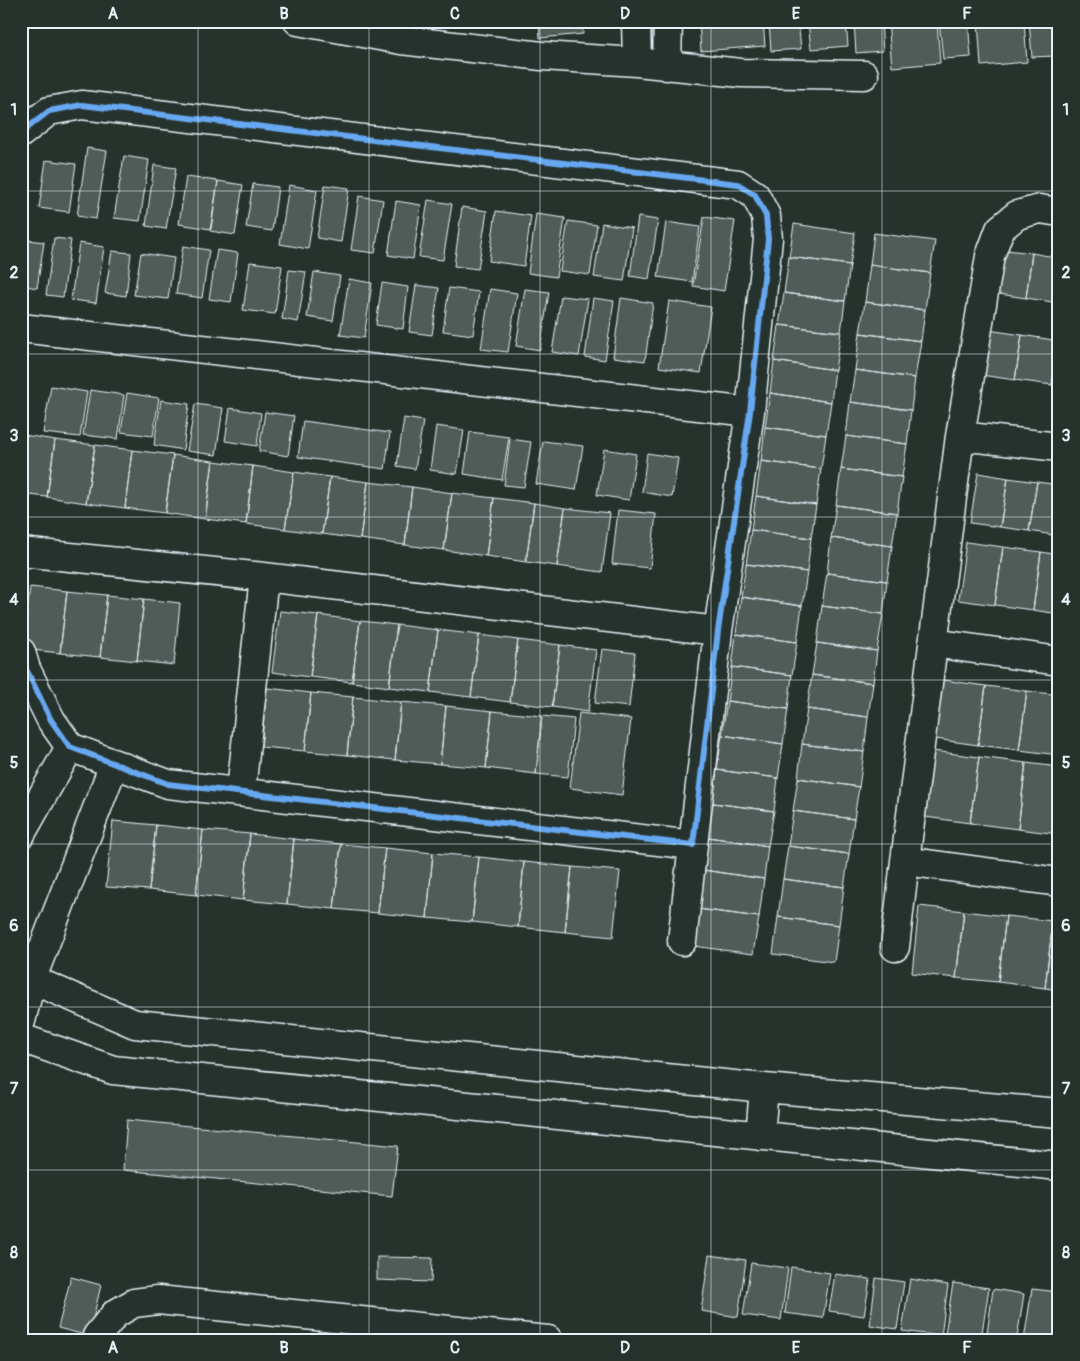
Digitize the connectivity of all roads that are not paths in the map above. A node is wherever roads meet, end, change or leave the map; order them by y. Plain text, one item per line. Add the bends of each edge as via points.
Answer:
1 (298, 21) edge
2 (636, 21) edge
3 (668, 21) edge
4 (637, 62) junction
5 (666, 66) junction
6 (864, 75) dead end
7 (21, 132) edge
8 (1059, 212) edge
9 (21, 328) edge
10 (750, 412) junction
11 (960, 436) junction
12 (1059, 447) edge
13 (21, 552) edge
14 (264, 576) junction
15 (718, 631) junction
16 (933, 643) junction
17 (21, 652) edge
18 (1059, 661) edge
19 (70, 747) junction
20 (114, 764) junction
21 (241, 791) junction
22 (21, 834) edge
23 (693, 845) junction
24 (905, 861) junction
25 (1059, 882) edge
26 (682, 941) dead end
27 (895, 947) dead end
28 (27, 977) edge
29 (21, 1021) edge
30 (21, 1038) edge
31 (764, 1088) junction
32 (1059, 1113) edge
33 (760, 1136) junction
34 (1059, 1166) edge
35 (97, 1340) edge
36 (548, 1340) edge

1 - 4 street via 401,40 542,56
2 - 4 street
3 - 5 street
4 - 5 street
5 - 6 street via 741,73
7 - 10 street via 49,112 82,105 738,184 755,195 766,216 768,239
8 - 11 street via 1040,209 1018,215 1000,229 990,256
9 - 10 street
10 - 15 street
11 - 12 street
11 - 16 street
13 - 14 street
14 - 15 street
14 - 21 street
15 - 23 street
16 - 18 street
16 - 24 street
17 - 19 street via 51,720
19 - 20 street
19 - 22 street
20 - 21 street via 168,784
20 - 28 street
21 - 23 street
23 - 26 street
24 - 25 street
24 - 27 street
28 - 29 street
28 - 31 street via 135,1024
30 - 33 street via 114,1070
31 - 32 street
31 - 33 street
33 - 34 street
35 - 36 street via 115,1314 134,1303 158,1300

